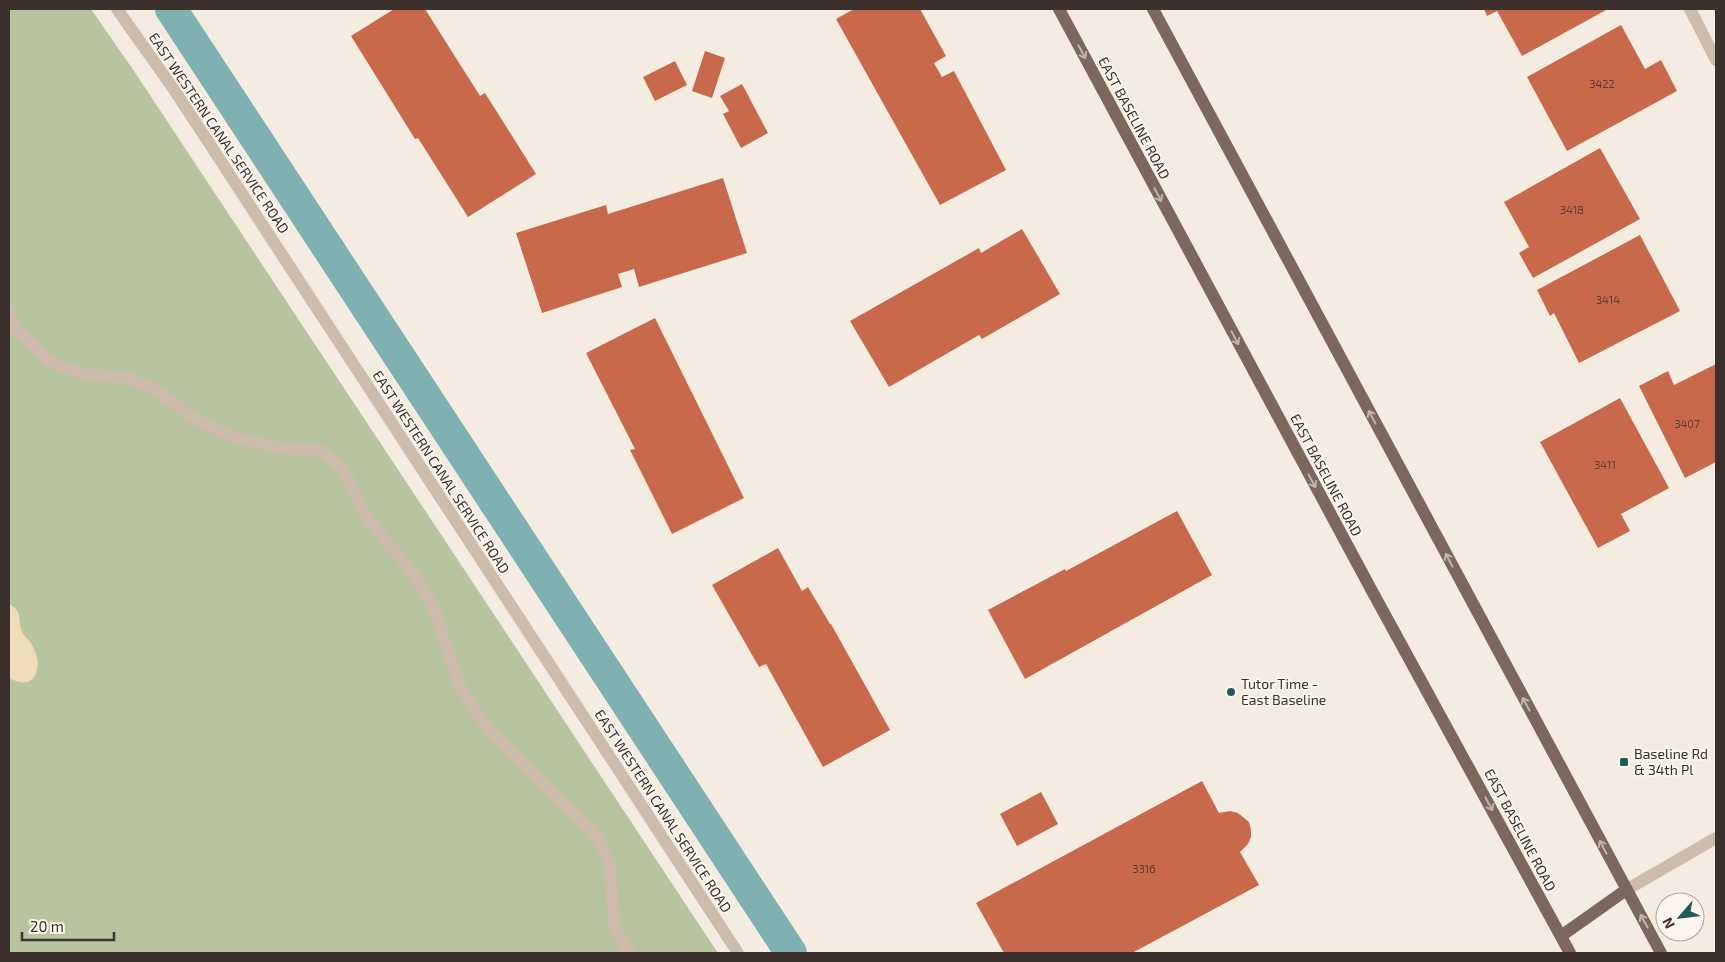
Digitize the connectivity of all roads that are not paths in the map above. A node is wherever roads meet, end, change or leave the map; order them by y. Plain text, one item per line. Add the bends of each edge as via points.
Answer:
1 (117, 9) edge
2 (1059, 9) edge
3 (1153, 9) edge
4 (1690, 9) edge
5 (1716, 60) edge
6 (9, 311) edge
7 (1716, 838) edge
8 (1626, 890) junction
9 (1561, 936) junction
10 (630, 953) edge
11 (738, 953) edge
12 (1570, 953) edge
13 (1661, 953) edge

1 - 11 street, EAST WESTERN CANAL SERVICE ROAD via 175,91
2 -> 9 main road, EAST BASELINE ROAD
8 -> 3 main road
4 - 5 street
6 - 10 street via 12,326 49,361 83,374 128,378 155,388 198,421 239,439 281,448 320,450 344,470 367,518 409,568 433,605 460,687 487,728 595,833 610,864 614,928
7 - 8 street
8 - 9 main road
13 -> 8 main road
9 - 12 main road, EAST BASELINE ROAD

